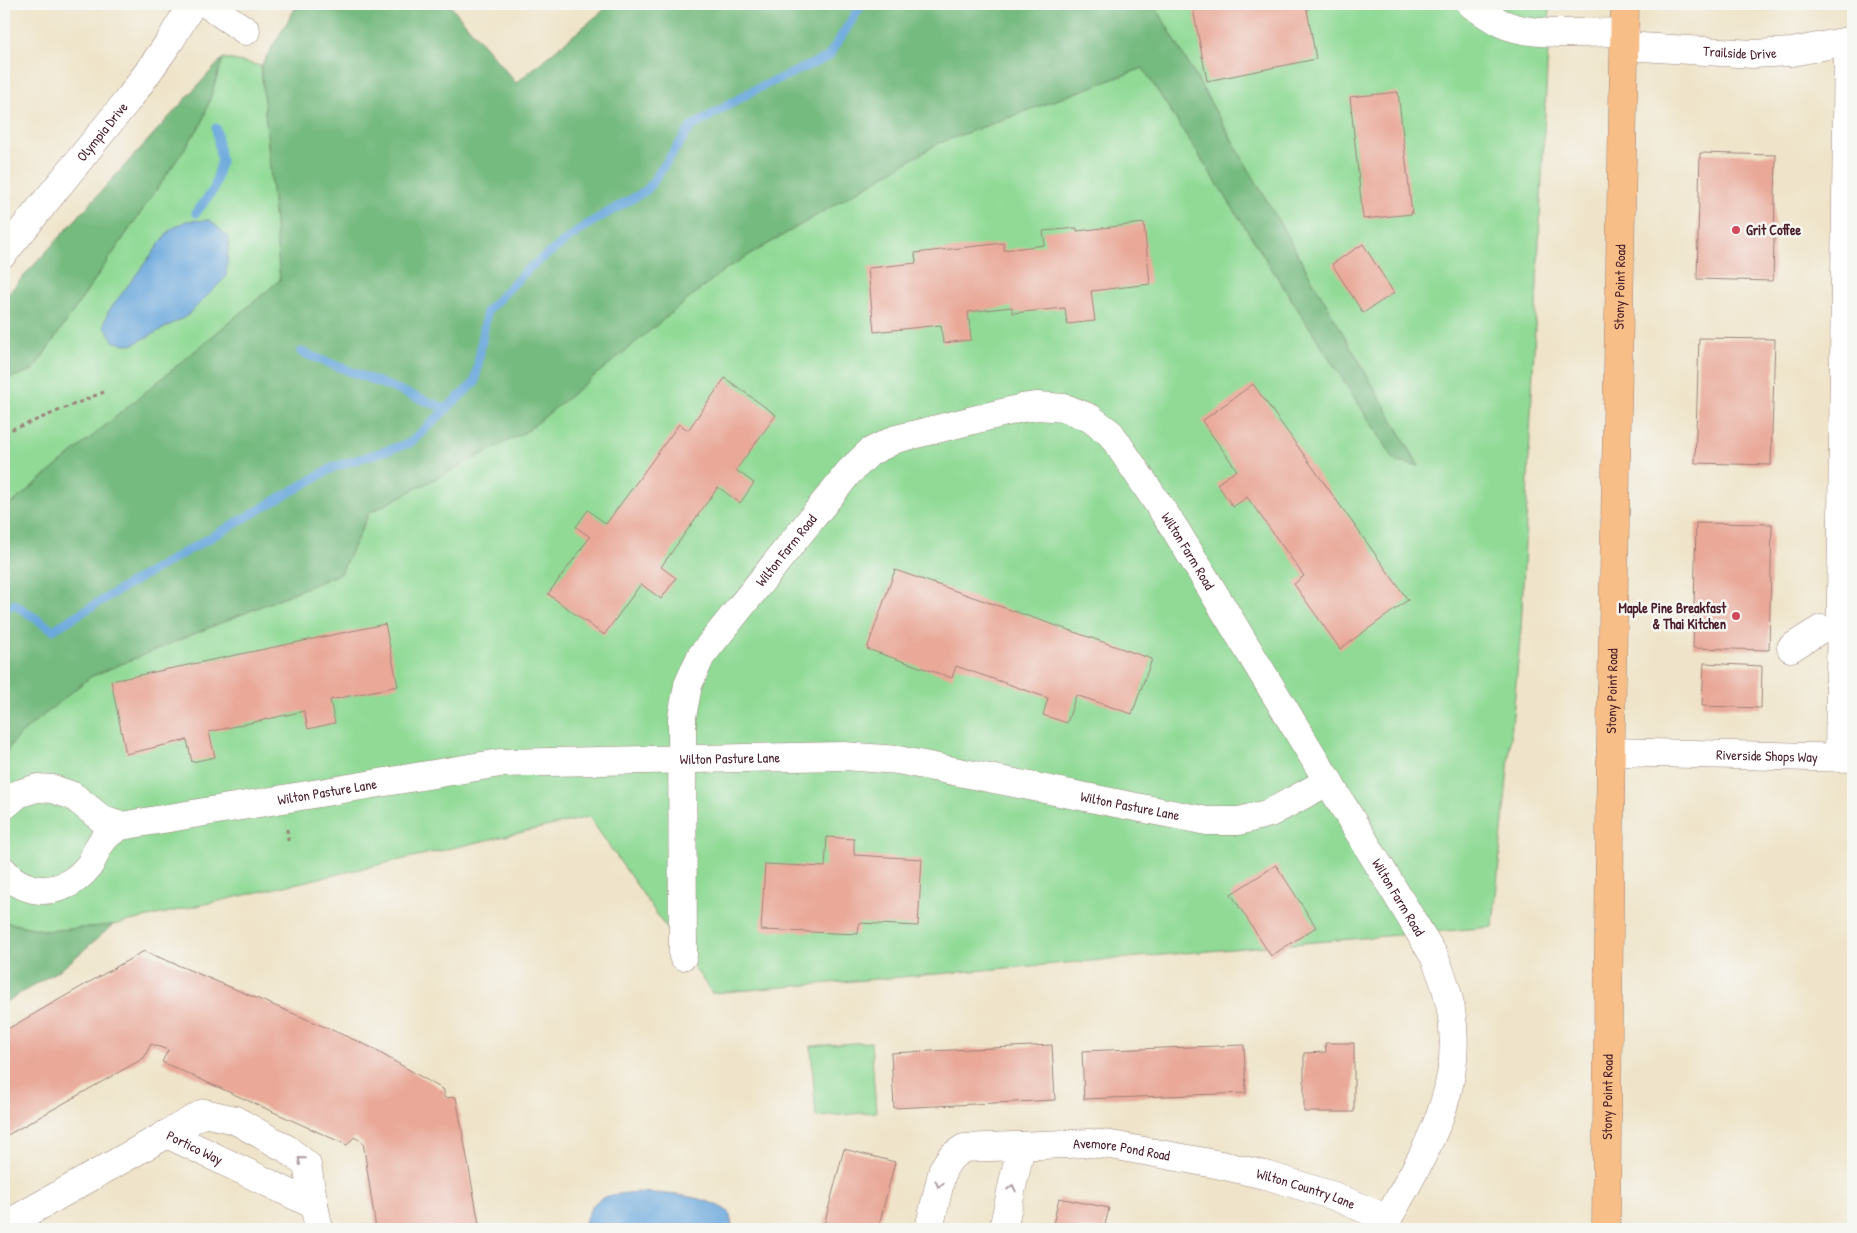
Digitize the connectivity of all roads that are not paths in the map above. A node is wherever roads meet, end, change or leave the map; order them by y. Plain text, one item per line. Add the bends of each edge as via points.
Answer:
1 (192, 4) edge
2 (207, 4) edge
3 (1472, 4) edge
4 (1626, 4) edge
5 (246, 31) dead end
6 (1625, 39) junction
7 (1850, 41) edge
8 (1850, 167) edge
9 (4, 253) edge
10 (1821, 629) dead end
11 (1791, 648) dead end
12 (1610, 752) junction
13 (682, 758) junction
14 (1846, 758) edge
15 (1329, 781) junction
16 (4, 806) edge
17 (121, 826) junction
18 (4, 871) edge
19 (683, 956) dead end
20 (167, 1134) junction
21 (1021, 1146) junction
22 (1221, 1165) joint
23 (317, 1217) edge
24 (1385, 1224) edge
25 (4, 1226) edge
26 (929, 1229) edge
27 (1003, 1229) edge
28 (1606, 1229) edge

1 - 9 street, Olympia Drive via 131,96
2 - 5 street
3 - 6 street, Trailside Drive via 1502,23 1530,30
4 - 6 main road, Stony Point Road
6 - 7 street, Trailside Drive via 1753,54 1792,52
6 - 12 main road, Stony Point Road
7 - 8 street, Riverside Shops Way
8 - 14 street, Riverside Shops Way
10 - 11 street
12 - 14 street, Riverside Shops Way
12 - 28 main road, Stony Point Road
13 - 15 street, Wilton Pasture Lane via 844,756 898,760 1207,821 1239,821 1270,813
13 - 15 street, Wilton Farm Road via 682,717 688,686 701,656 849,472 870,452 896,439 1038,406 1073,411 1090,418 1111,434 1175,529
13 - 17 street, Wilton Pasture Lane via 500,763
13 - 19 street, Wilton Farm Road
15 - 24 street, Wilton Farm Road via 1434,956 1448,993 1454,1031 1447,1101 1433,1137
16 - 17 street via 18,794 37,788 53,789 73,796 103,820
17 - 18 street via 101,841 89,866 74,881 59,888 43,891 24,886
20 - 23 street, Portico Way
23 -> 20 street via 307,1165 287,1149 235,1120 204,1113
20 - 25 street, Portico Way
21 - 22 street, Avemore Pond Road via 1090,1143
21 -> 26 street, Avemore Pond Road via 964,1148 951,1157 938,1184
27 -> 21 street
22 - 24 street, Wilton Country Lane via 1334,1196

